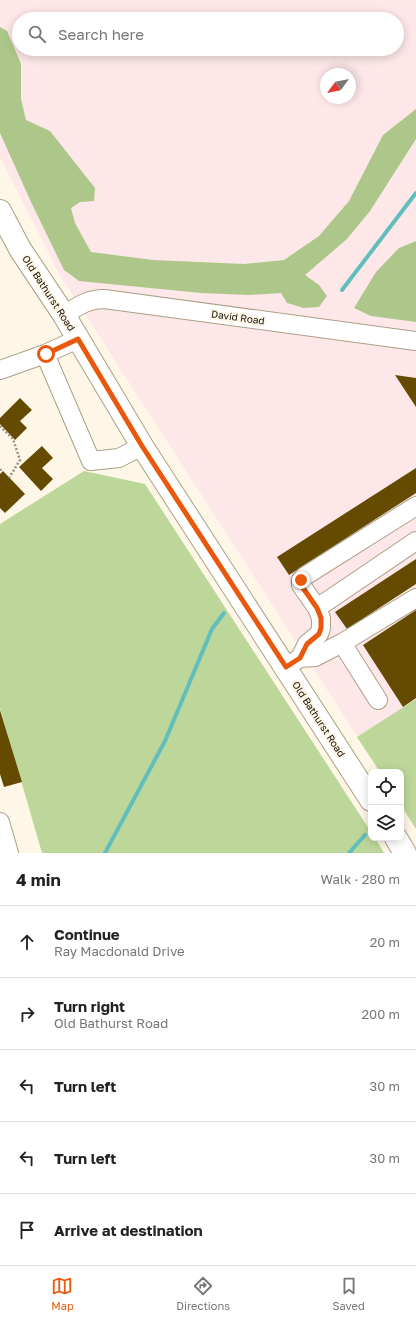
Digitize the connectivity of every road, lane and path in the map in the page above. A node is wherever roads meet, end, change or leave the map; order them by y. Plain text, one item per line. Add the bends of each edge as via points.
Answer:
1 (0, 211) edge
2 (64, 315) junction
3 (78, 339) junction
4 (416, 341) edge
5 (46, 354) junction
6 (0, 370) edge
7 (1, 426) edge
8 (142, 446) junction
9 (9, 478) dead end
10 (416, 506) edge
11 (416, 541) edge
12 (416, 598) edge
13 (317, 608) junction
14 (342, 643) junction
15 (293, 663) junction
16 (378, 700) dead end
17 (368, 795) edge
18 (0, 822) edge
19 (398, 841) edge
20 (9, 853) edge
21 (405, 853) edge

1 - 2 main road, Old Bathurst Road via 20,249
2 - 3 main road, Old Bathurst Road
2 - 4 street, David Road via 86,302 104,299
3 - 5 street
3 - 8 main road, Old Bathurst Road
5 - 6 street
5 - 8 street via 91,461 118,458
7 - 9 path via 13,439 20,460
8 - 15 main road, Old Bathurst Road
10 - 13 street via 301,580 301,585
11 - 13 street
12 - 14 street
13 - 15 street via 321,618 319,634 307,644
14 - 15 street via 315,657
14 - 16 street
15 - 17 main road, Old Bathurst Road
18 - 20 street
19 - 21 main road

